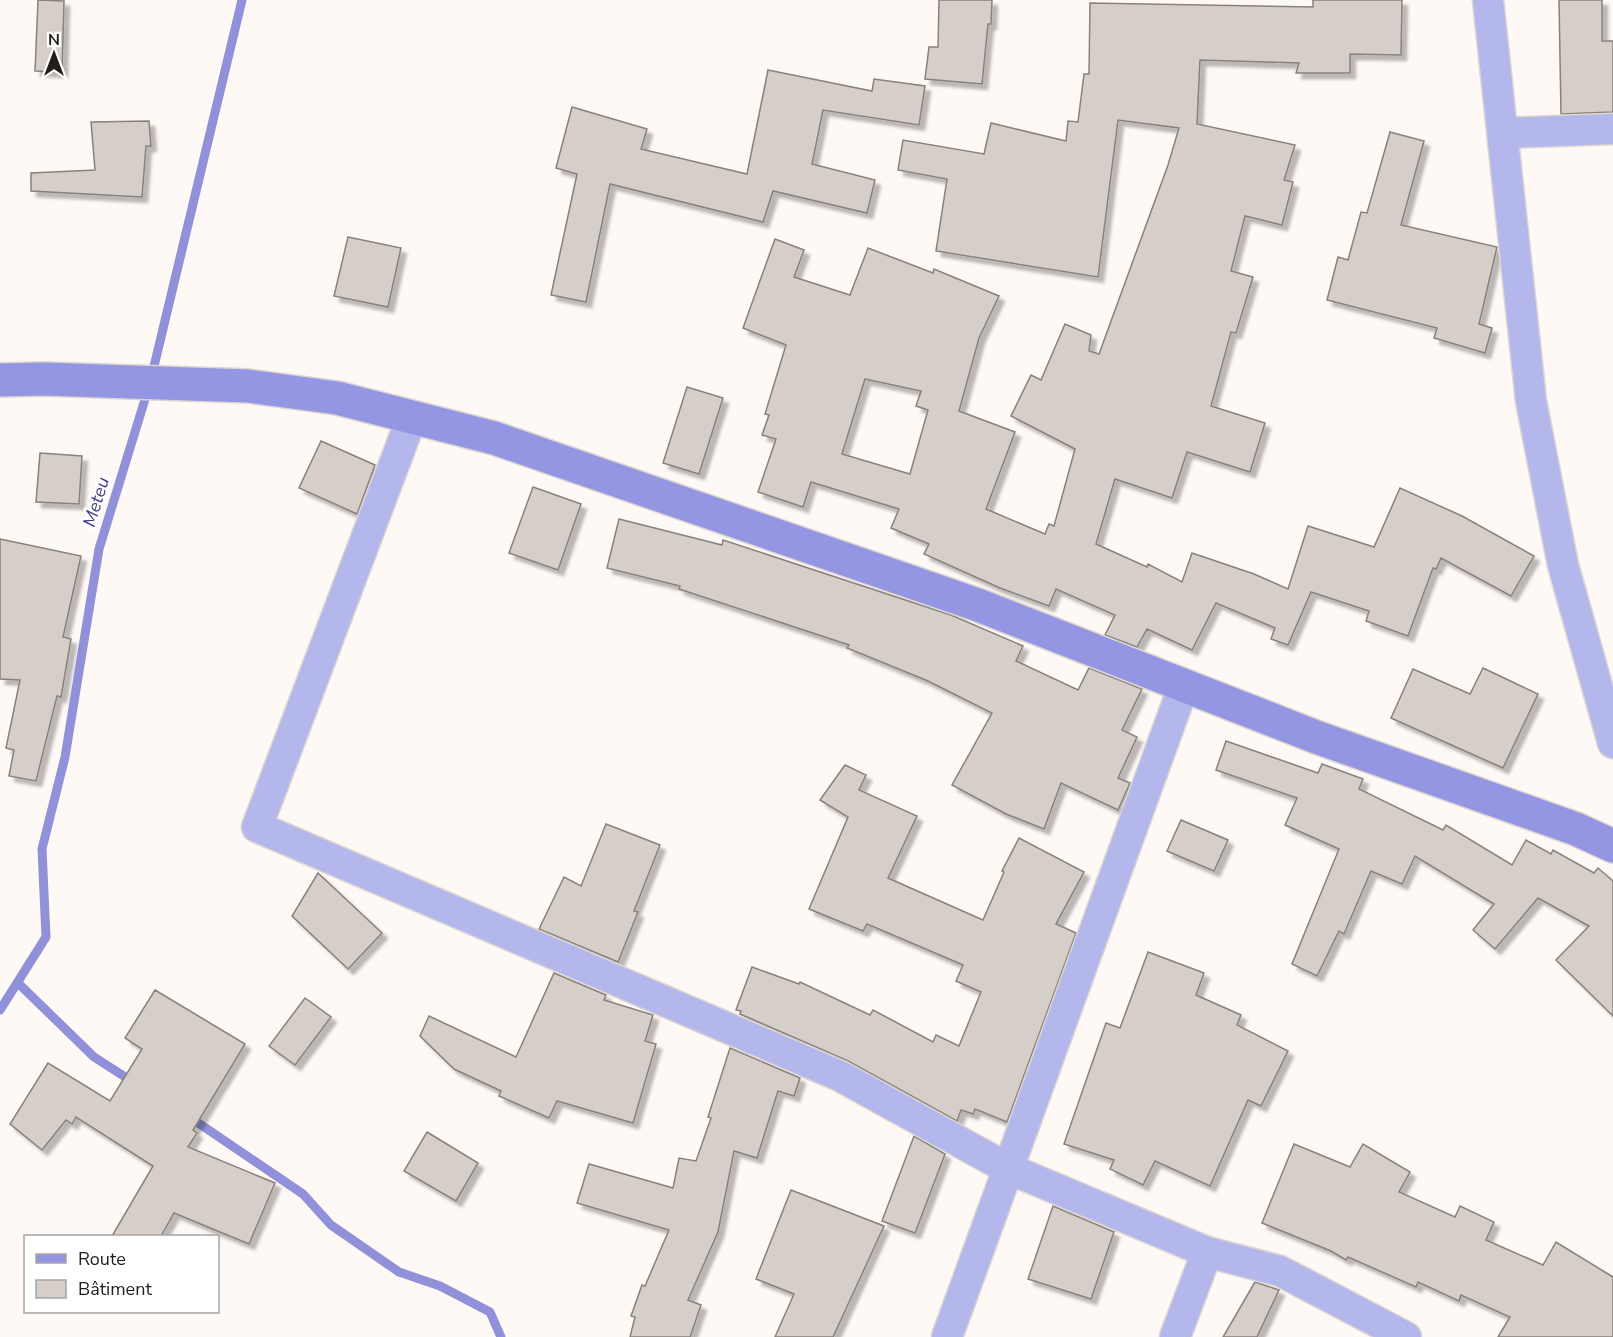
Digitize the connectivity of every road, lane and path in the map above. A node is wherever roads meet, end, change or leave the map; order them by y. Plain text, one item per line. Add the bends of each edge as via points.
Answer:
1 (1488, 0) edge
2 (1613, 129) edge
3 (1503, 132) junction
4 (0, 381) edge
5 (412, 417) junction
6 (1184, 685) junction
7 (1613, 743) edge
8 (1613, 846) edge
9 (1007, 1168) junction
10 (1207, 1252) junction
11 (947, 1337) edge
12 (1175, 1337) edge
13 (1406, 1337) edge

1 - 3 street
2 - 3 street
3 - 7 street via 1531,401 1563,565
4 - 5 street via 248,386 337,398
5 - 6 street via 494,438 944,594
5 - 9 street via 257,827 840,1076
6 - 8 street via 1316,738 1576,829
6 - 9 street
9 - 10 street
9 - 11 street
10 - 12 street
10 - 13 street via 1280,1271

